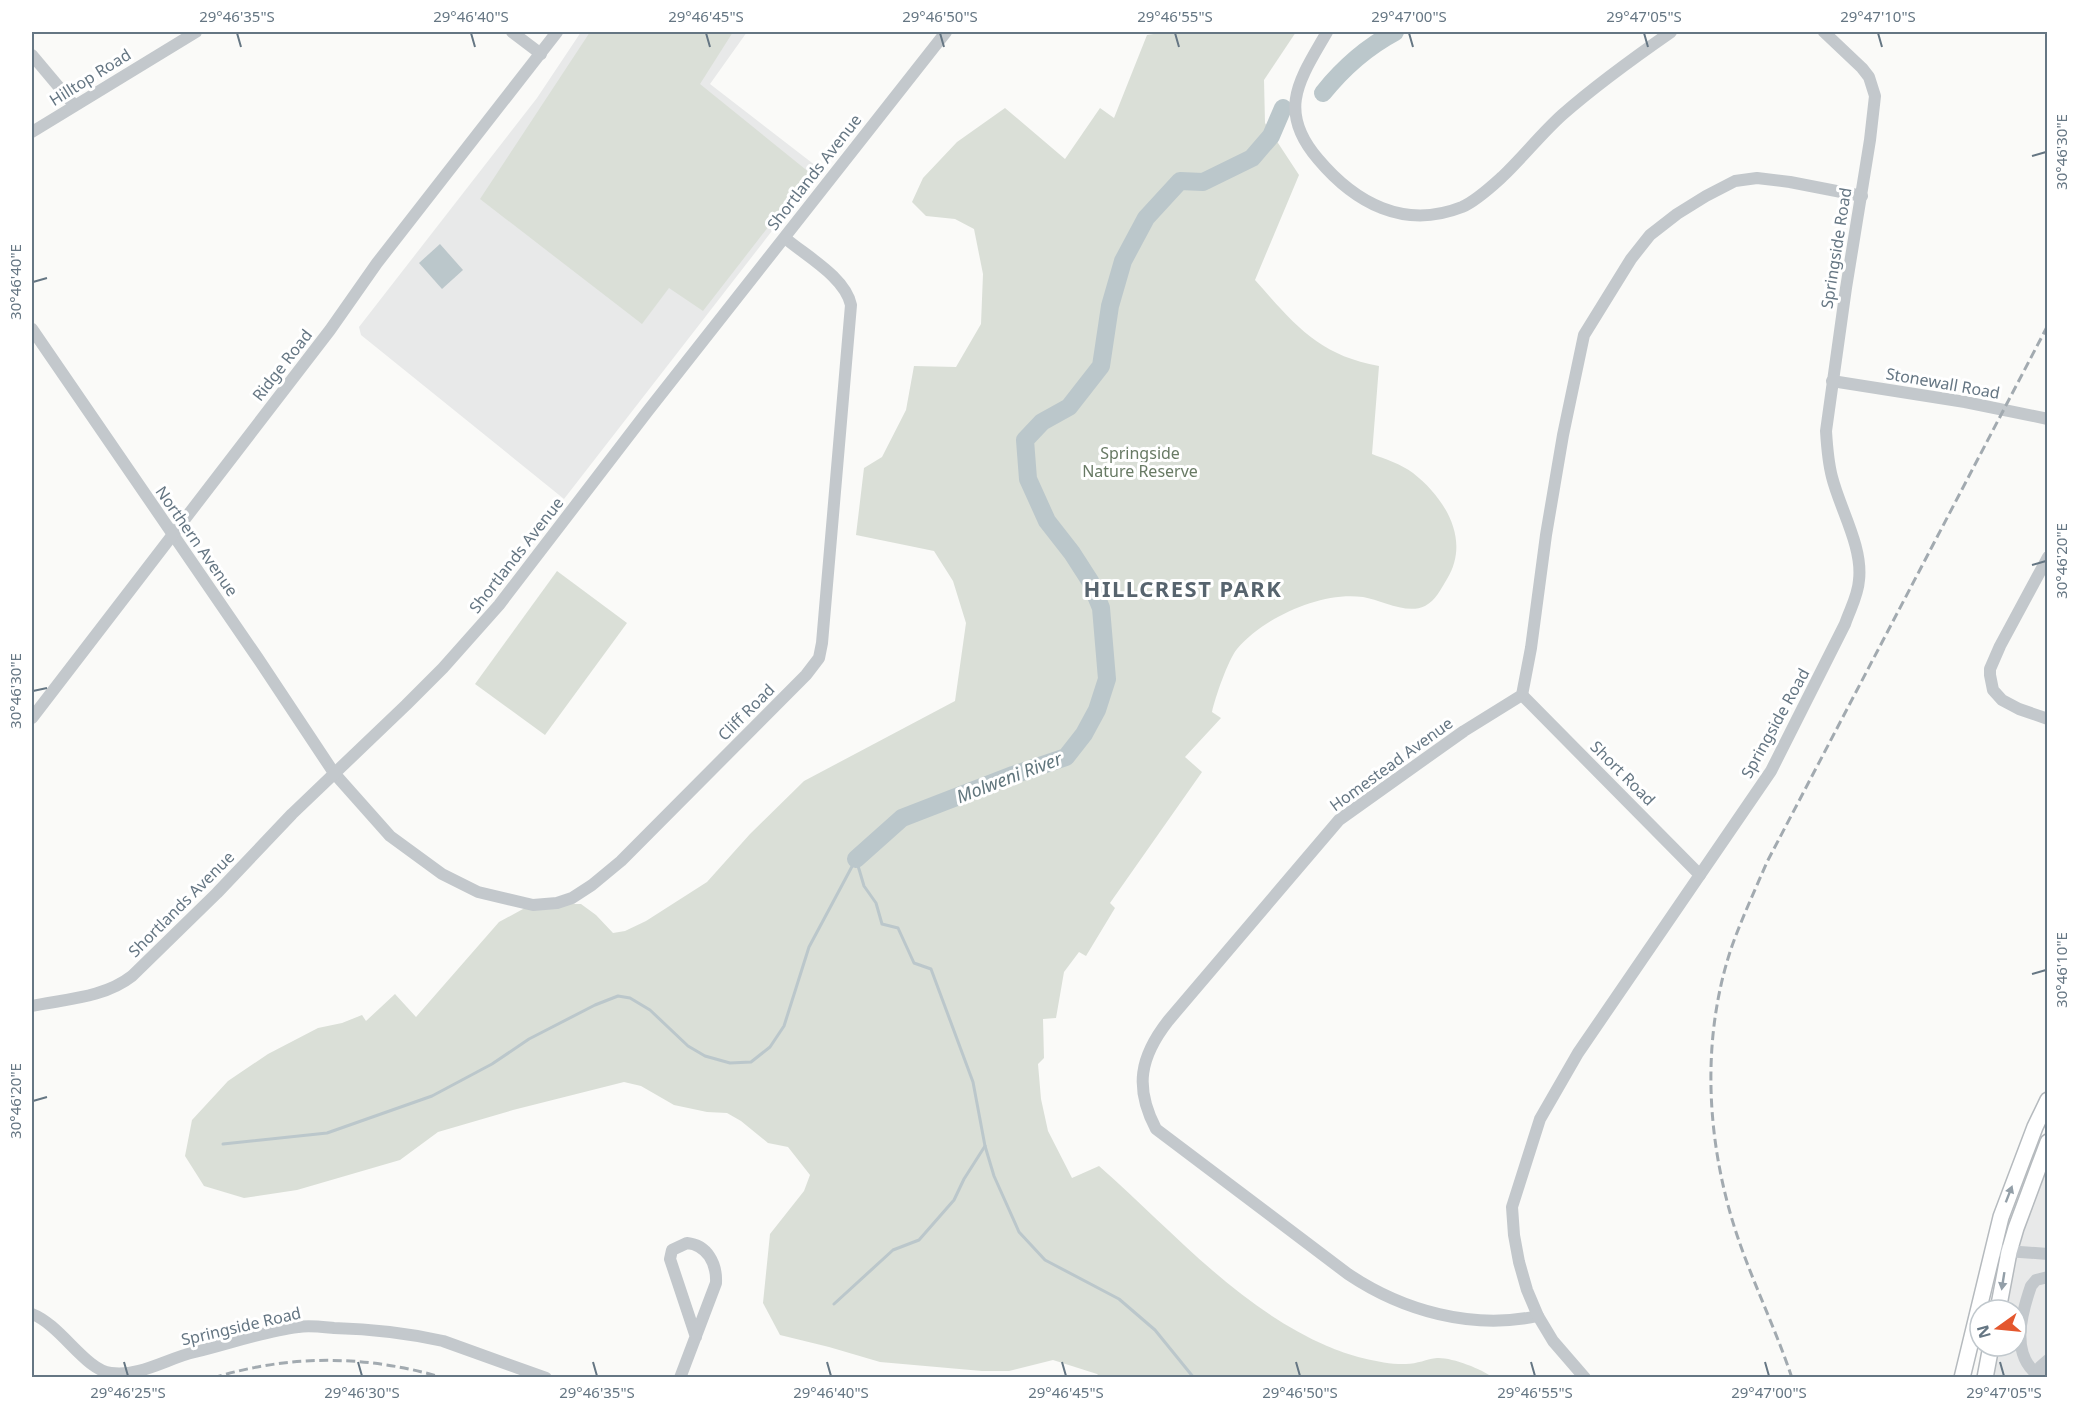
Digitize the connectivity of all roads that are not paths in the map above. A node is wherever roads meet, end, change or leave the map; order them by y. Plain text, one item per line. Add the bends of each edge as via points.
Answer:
1 (196, 32) edge
2 (512, 32) edge
3 (557, 32) edge
4 (946, 32) edge
5 (1327, 32) edge
6 (1671, 32) edge
7 (1824, 32) edge
8 (541, 54) junction
9 (32, 55) edge
10 (74, 105) junction
11 (32, 132) edge
12 (1862, 196) junction
13 (785, 238) junction
14 (32, 329) edge
15 (1832, 381) junction
16 (2048, 419) edge
17 (172, 535) junction
18 (2048, 557) edge
19 (1522, 695) junction
20 (32, 718) edge
21 (2048, 718) edge
22 (334, 773) junction
23 (1700, 875) junction
24 (32, 1006) edge
25 (2048, 1100) edge
26 (2048, 1142) edge
27 (1992, 1250) junction
28 (2008, 1252) junction
29 (2048, 1254) edge
30 (2048, 1277) edge
31 (2000, 1298) edge
32 (32, 1314) edge
33 (1538, 1316) junction
34 (696, 1337) junction
35 (1989, 1358) edge
36 (2048, 1360) edge
37 (546, 1377) edge
38 (680, 1377) edge
39 (1585, 1377) edge
40 (1962, 1377) edge
41 (1985, 1377) edge
42 (2039, 1377) edge

1 - 10 street, Hilltop Road
2 - 8 street
3 - 8 street, Ridge Road
4 - 13 street, Shortlands Avenue
5 - 6 street via 1298,86 1294,110 1303,136 1335,178 1369,203 1393,212 1421,215 1464,206 1488,189 1562,115
7 - 12 street, Springside Road via 1862,68 1873,86 1874,114
8 - 17 street, Ridge Road via 377,262 330,330
9 - 10 street
10 - 11 street, Hilltop Road
12 - 15 street, Springside Road
12 - 19 street via 1757,178 1735,181 1677,214 1650,235 1631,259 1584,335 1561,446
13 - 22 street, Shortlands Avenue via 499,605 443,668
13 - 22 street, Cliff Road via 841,283 851,305 822,643 815,665 621,861 592,885 557,903 533,905 500,898 448,877 390,836
14 - 17 street, Northern Avenue
15 - 16 street, Stonewall Road
15 - 23 street, Springside Road via 1826,424 1827,455 1860,570 1857,592 1827,662 1771,771
17 - 20 street, Ridge Road
17 - 22 street, Northern Avenue
18 - 21 street via 2000,646 1990,675 1993,690 2002,700
19 - 23 street, Short Road
19 - 33 street, Homestead Avenue via 1464,731 1334,825 1157,1035 1147,1052 1143,1092 1156,1129 1373,1290 1447,1316 1501,1322
22 - 24 street, Shortlands Avenue via 126,981 97,994
23 - 33 street, Springside Road via 1578,1053 1540,1119 1512,1207 1519,1262
27 -> 25 main road via 2001,1217
26 - 28 main road
27 - 28 street
27 - 40 main road
28 - 29 street
28 -> 31 main road
30 - 42 street via 2031,1286 2019,1338 2028,1367
32 - 37 street, Springside Road via 60,1333 96,1368 110,1373 135,1372 189,1353 299,1326 374,1329 443,1341
33 - 39 street, Springside Road via 1553,1341
34 - 34 street via 670,1259 672,1250 687,1243 705,1251 717,1275
34 - 38 street
35 - 41 main road
36 - 42 street via 2040,1367

